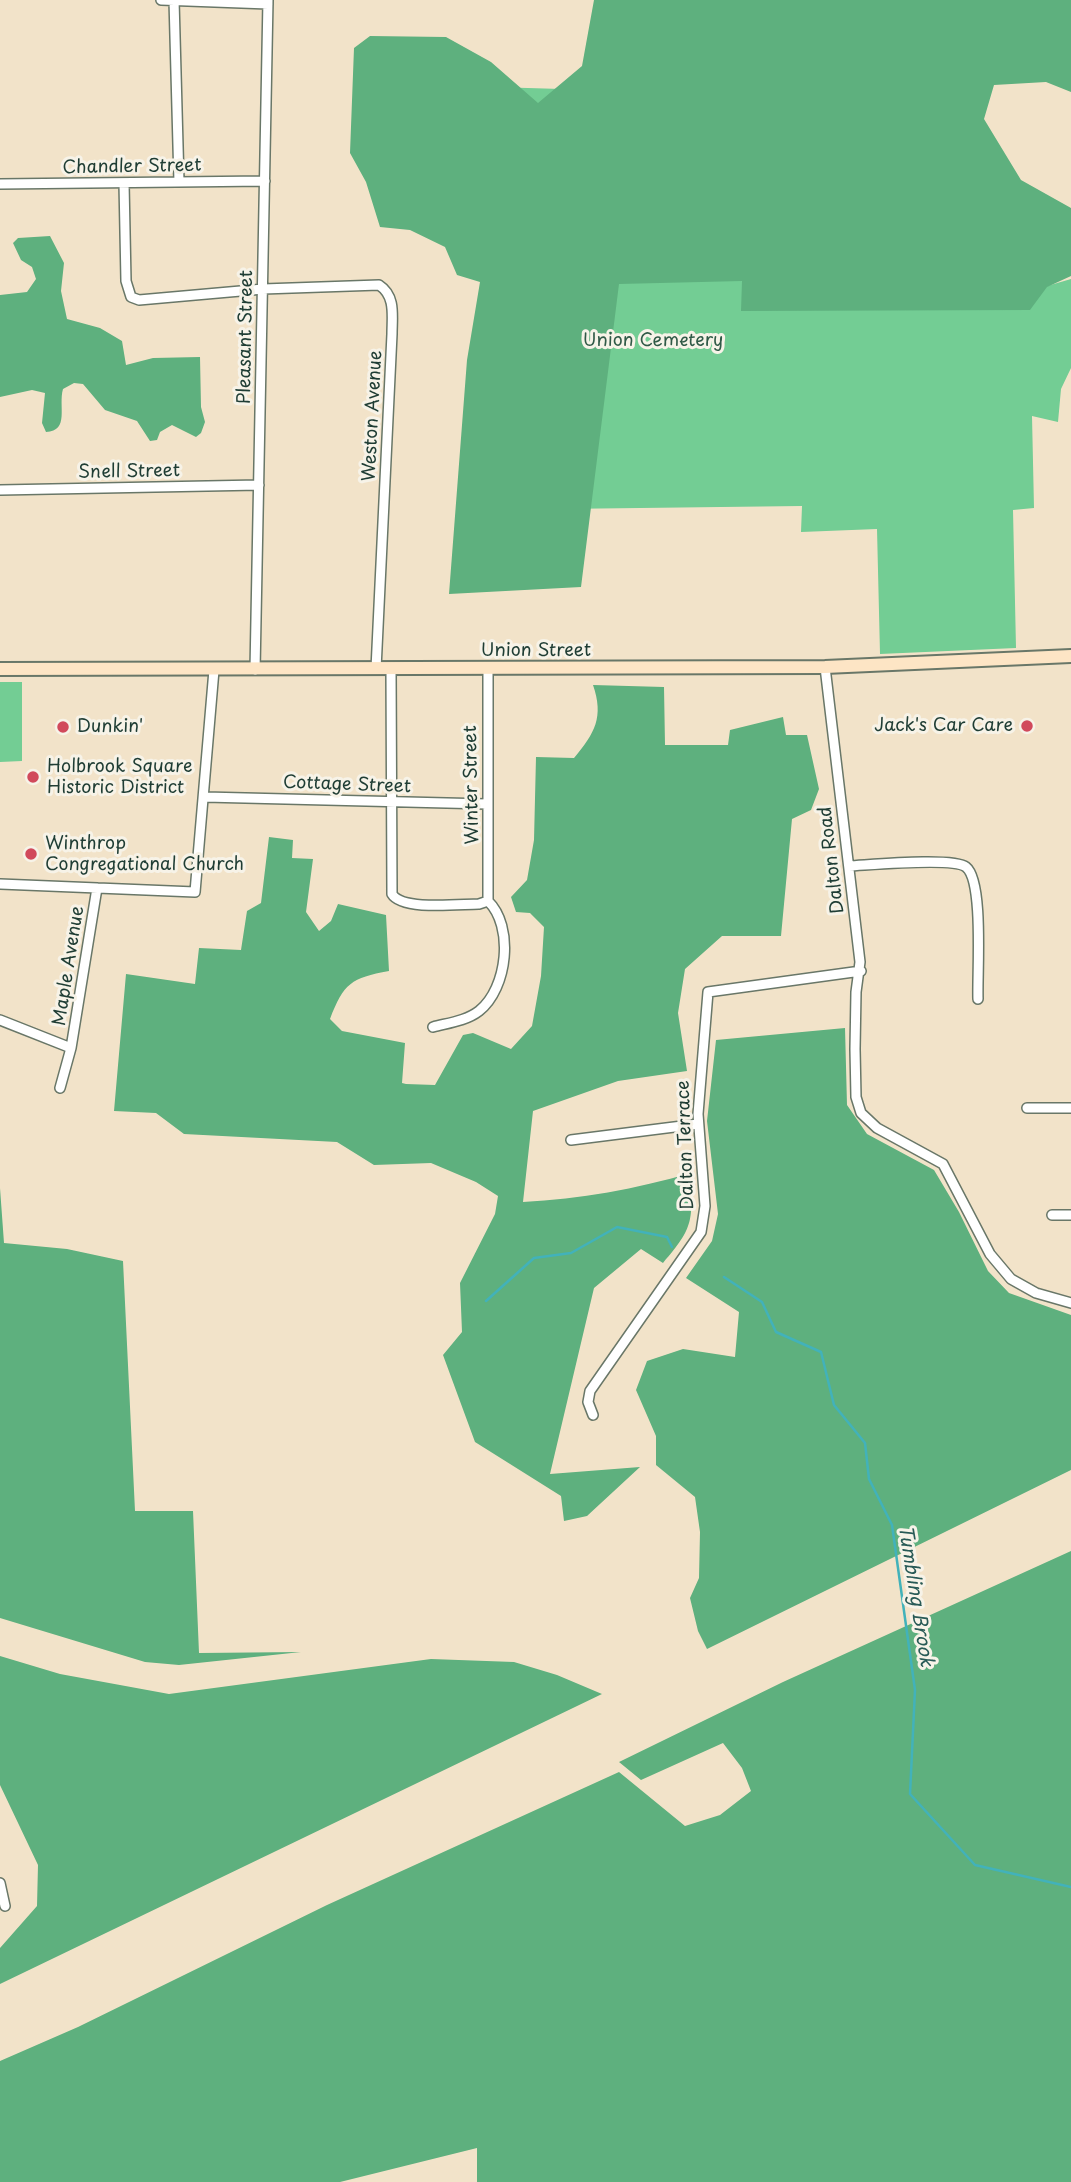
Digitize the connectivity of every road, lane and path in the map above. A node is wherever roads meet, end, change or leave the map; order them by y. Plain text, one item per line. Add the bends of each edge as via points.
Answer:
1 (161, 0) edge
2 (174, 1) edge
3 (268, 2) edge
4 (265, 181) junction
5 (124, 183) junction
6 (179, 183) junction
7 (0, 184) edge
8 (263, 289) junction
9 (259, 485) junction
10 (0, 490) edge
11 (1071, 656) edge
12 (825, 667) junction
13 (488, 668) junction
14 (0, 669) edge
15 (376, 669) junction
16 (391, 669) junction
17 (214, 670) junction
18 (255, 670) junction
19 (205, 797) junction
20 (391, 802) junction
21 (487, 804) junction
22 (849, 866) junction
23 (0, 884) edge
24 (97, 888) junction
25 (488, 901) junction
26 (861, 971) junction
27 (978, 999) dead end
28 (0, 1020) edge
29 (433, 1027) dead end
30 (71, 1048) junction
31 (60, 1087) dead end
32 (1027, 1108) dead end
33 (1071, 1108) edge
34 (698, 1124) junction
35 (571, 1140) dead end
36 (1052, 1215) dead end
37 (1071, 1215) edge
38 (1071, 1303) edge
39 (593, 1415) dead end
40 (0, 1883) edge
41 (5, 1906) dead end

1 - 2 street
2 - 3 street
2 - 6 street
3 - 4 street, Pleasant Street
4 - 6 street, Chandler Street
4 - 8 street, Pleasant Street
5 - 6 street, Chandler Street
5 - 7 street, Chandler Street
5 - 8 street via 126,281 131,297
8 - 9 street, Pleasant Street
8 - 15 street, Weston Avenue via 380,285 392,303
9 - 10 street, Snell Street
9 - 18 street, Pleasant Street
11 - 12 main road, Union Street
12 - 13 main road, Union Street
12 - 22 street, Dalton Road
13 - 16 main road, Union Street
13 - 21 street, Winter Street
14 - 17 main road, Union Street
15 - 16 main road, Union Street
15 - 18 main road, Union Street
16 - 20 street
17 - 18 main road, Union Street
17 - 19 street
19 - 20 street, Cottage Street
19 - 24 street via 195,892
20 - 21 street, Cottage Street
20 - 25 street via 394,898 423,905
21 - 25 street, Winter Street
22 - 26 street, Dalton Road
22 - 27 street via 942,863 969,870 975,883 978,923
23 - 24 street
24 - 30 street, Maple Avenue
25 - 29 street via 501,925 497,988 473,1015
26 - 34 street, Dalton Terrace via 708,992
26 - 38 street, Dalton Road via 855,1049 856,1097 864,1117 943,1164 1005,1274 1028,1290
28 - 30 street, Maple Avenue
30 - 31 street, Maple Avenue
32 - 33 street
34 - 35 street
34 - 39 street, Dalton Terrace via 705,1206 701,1232 590,1391
36 - 37 street
40 - 41 street

